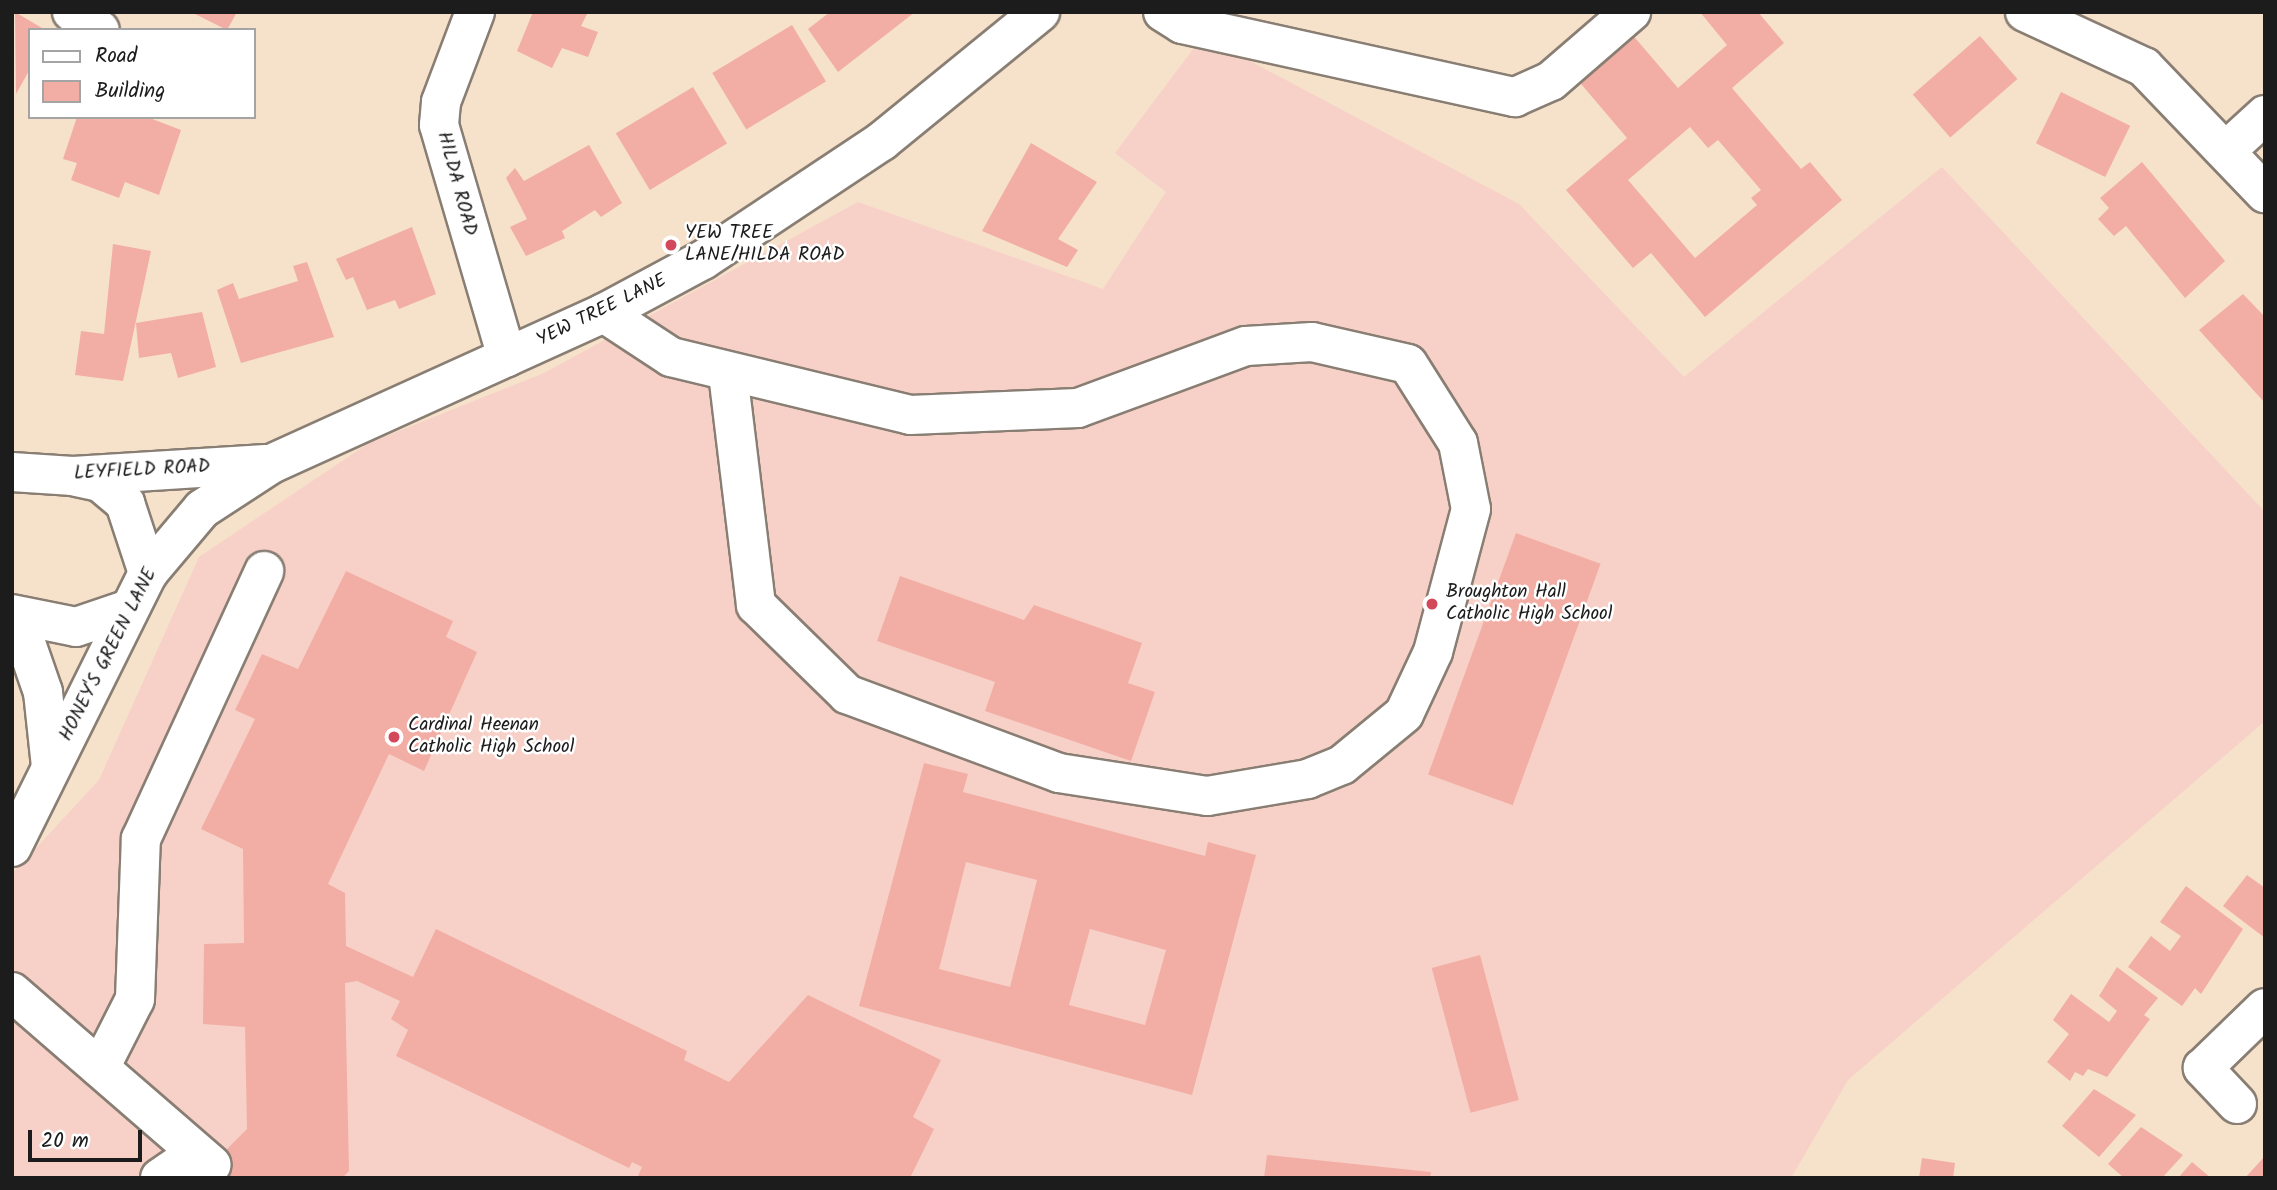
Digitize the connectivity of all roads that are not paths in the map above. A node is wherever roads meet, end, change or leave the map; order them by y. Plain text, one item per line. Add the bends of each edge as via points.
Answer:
1 (72, 12) edge
2 (475, 12) edge
3 (1040, 12) edge
4 (1163, 12) edge
5 (1631, 12) edge
6 (2025, 12) edge
7 (97, 28) edge
8 (2265, 115) edge
9 (2229, 148) junction
10 (2265, 193) edge
11 (604, 313) junction
12 (507, 357) junction
13 (728, 373) junction
14 (271, 464) junction
15 (12, 472) edge
16 (72, 476) junction
17 (264, 571) dead end
18 (148, 573) junction
19 (129, 609) junction
20 (15, 617) edge
21 (51, 768) junction
22 (12, 847) edge
23 (12, 992) edge
24 (2265, 1008) edge
25 (100, 1068) junction
26 (2237, 1104) dead end
27 (160, 1178) edge

1 - 7 street
2 - 12 street, HILDA ROAD via 441,102 439,125
3 - 11 street, YEW TREE LANE via 882,141 703,260
4 - 5 street via 1182,24 1515,97 1551,81
6 - 9 street via 2144,67
8 - 9 street
9 - 10 street
11 - 12 street, YEW TREE LANE
11 - 13 street via 671,357
12 - 14 street, YEW TREE LANE
13 - 13 street via 756,605 847,694 1059,774 1207,796 1308,779 1342,765 1404,714 1433,652 1471,509 1458,443 1408,364 1312,342 1246,346 1078,408 910,415
14 - 16 street, LEYFIELD ROAD
14 - 18 street, HONEY'S GREEN LANE via 202,509
15 - 16 street, LEYFIELD ROAD
16 - 18 street via 100,482 125,503
17 - 25 street via 141,839 135,999
18 - 19 street, HONEY'S GREEN LANE
19 - 20 street via 76,626
19 - 21 street, HONEY'S GREEN LANE
20 - 21 street via 43,692
21 - 22 street, HONEY'S GREEN LANE
23 - 25 street
24 - 26 street via 2203,1068
25 - 27 street via 204,1159

